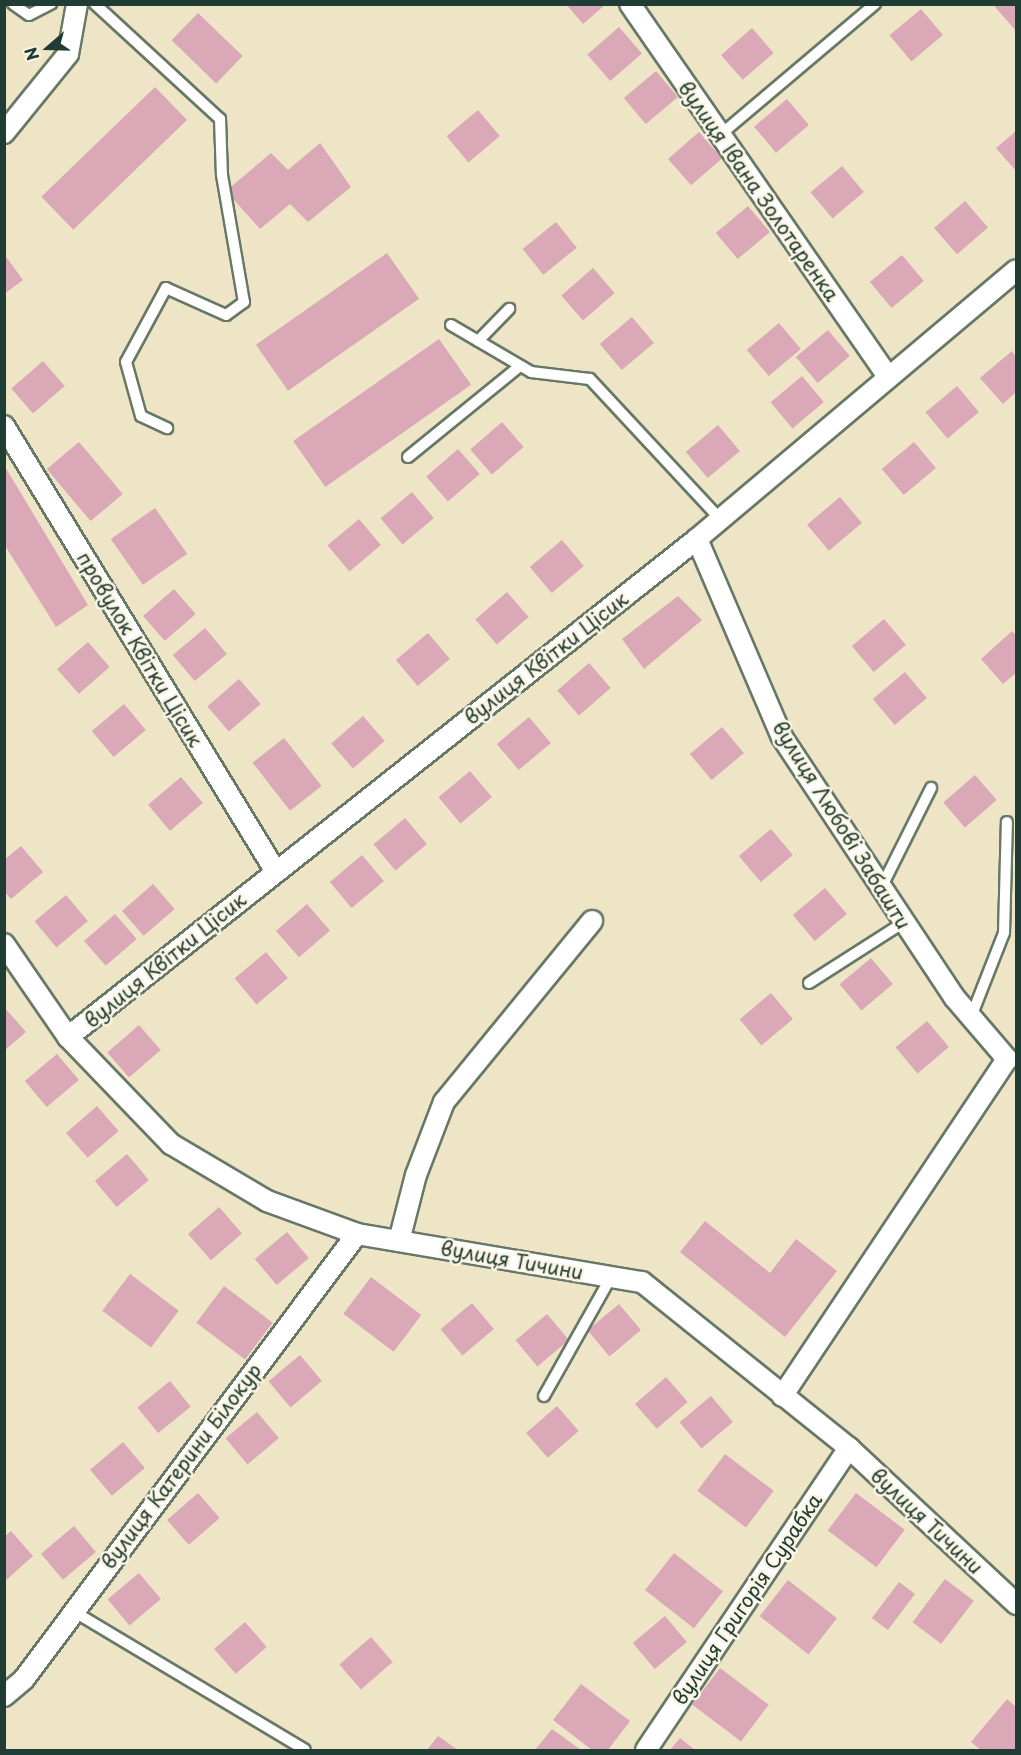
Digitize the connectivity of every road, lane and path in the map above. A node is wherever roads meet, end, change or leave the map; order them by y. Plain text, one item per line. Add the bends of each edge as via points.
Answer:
1 (13, 4) edge
2 (51, 4) edge
3 (77, 4) edge
4 (95, 4) edge
5 (630, 4) edge
6 (875, 4) edge
7 (4, 133) edge
8 (720, 135) junction
9 (1017, 270) edge
10 (509, 309) dead end
11 (451, 326) dead end
12 (478, 341) junction
13 (520, 366) junction
14 (888, 377) junction
15 (4, 426) edge
16 (167, 428) dead end
17 (408, 457) dead end
18 (720, 519) junction
19 (697, 538) junction
20 (931, 788) dead end
21 (1007, 822) dead end
22 (276, 872) junction
23 (881, 888) junction
24 (592, 921) dead end
25 (903, 924) junction
26 (4, 944) edge
27 (809, 983) dead end
28 (971, 1017) junction
29 (68, 1037) junction
30 (1012, 1056) edge
31 (357, 1234) junction
32 (399, 1241) junction
33 (611, 1277) junction
34 (782, 1395) junction
35 (544, 1396) dead end
36 (849, 1448) junction
37 (1017, 1604) edge
38 (73, 1611) junction
39 (4, 1696) edge
40 (306, 1750) edge
41 (646, 1750) edge

1 - 2 lane via 29,15
3 - 7 street via 68,54
4 - 16 lane via 220,119 222,175 244,302 226,315 166,288 126,362 141,416
5 - 8 street, вулиця Івана Золотаренка
6 - 8 lane
8 - 14 street, вулиця Івана Золотаренка
9 - 14 street, вулиця Квітки Цісик
10 - 12 lane
11 - 12 lane
12 - 13 lane
13 - 17 lane
13 - 18 lane via 531,372 590,378
14 - 18 street, вулиця Квітки Цісик
15 - 22 street, провулок Квітки Цісик
18 - 19 street, вулиця Квітки Цісик
19 - 22 street, вулиця Квітки Цісик
19 - 23 street, вулиця Любові Забашти via 782,737
20 - 23 lane
21 - 28 lane via 1004,933
22 - 29 street, вулиця Квітки Цісик
23 - 25 street, вулиця Любові Забашти
24 - 32 street via 444,1102 416,1175
25 - 27 lane
25 - 28 street, вулиця Любові Забашти
26 - 29 street, вулиця Тичини
28 - 30 street, вулиця Любові Забашти
29 - 31 street, вулиця Тичини via 171,1144 267,1201
30 - 34 street, вулиця Любові Забашти
31 - 32 street, вулиця Тичини
31 - 38 street, вулиця Катерини Білокур
32 - 33 street, вулиця Тичини
33 - 34 street, вулиця Тичини via 642,1282
33 - 35 lane
34 - 36 street, вулиця Тичини
36 - 37 street, вулиця Тичини
36 - 41 street, вулиця Григорія Сурабка
38 - 39 street, вулиця Катерини Білокур via 24,1679
38 - 40 lane

